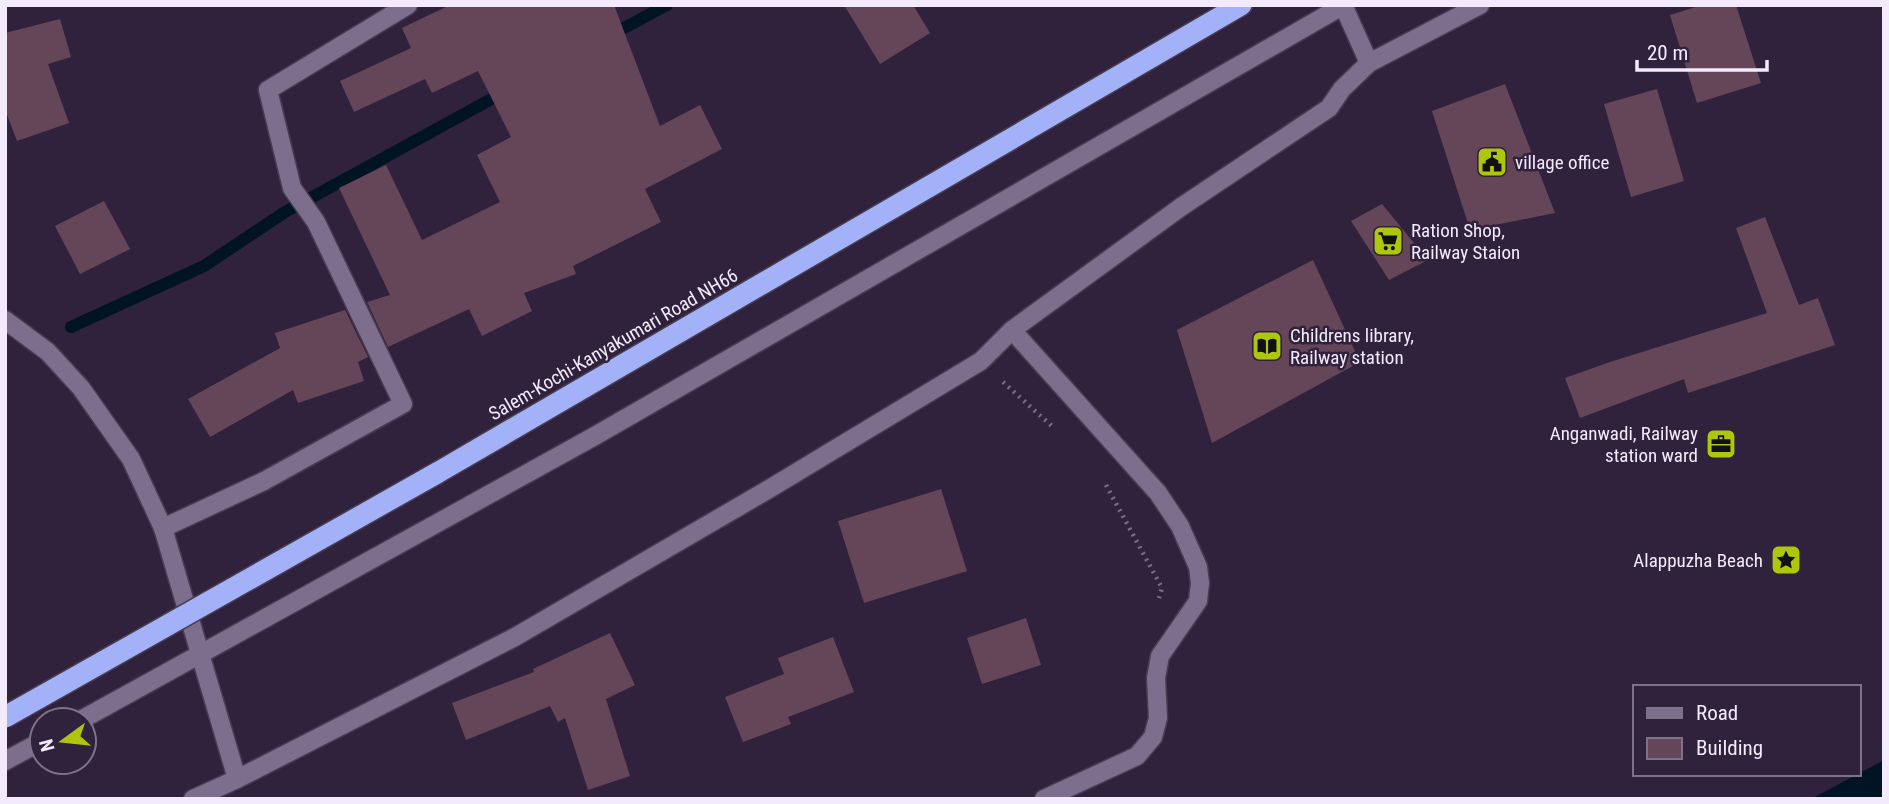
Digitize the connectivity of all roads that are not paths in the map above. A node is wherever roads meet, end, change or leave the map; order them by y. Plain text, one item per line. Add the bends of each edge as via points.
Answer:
1 (408, 5) edge
2 (1241, 5) edge
3 (1343, 5) edge
4 (1480, 5) edge
5 (1369, 63) junction
6 (5, 320) edge
7 (1012, 330) junction
8 (163, 528) junction
9 (201, 655) junction
10 (98, 711) edge
11 (5, 717) edge
12 (28, 749) edge
13 (5, 761) edge
14 (237, 779) junction
15 (193, 799) edge
16 (1044, 799) edge

1 - 8 street via 268,90 292,188 316,222 403,404 264,481
2 - 11 highway, Salem-Kochi-Kanyakumari Road NH66, bridge via 437,473
3 - 5 street
3 - 9 street via 605,430
4 - 5 street
5 - 7 street via 1329,108 1181,206
6 - 8 street via 48,352 80,388 131,459
7 - 14 street via 981,361 515,637
7 - 16 street via 1158,493 1180,526 1200,583 1198,601 1160,656 1153,737 1137,756
8 - 9 street
9 - 10 street
9 - 14 street
12 - 13 street
14 - 15 street

